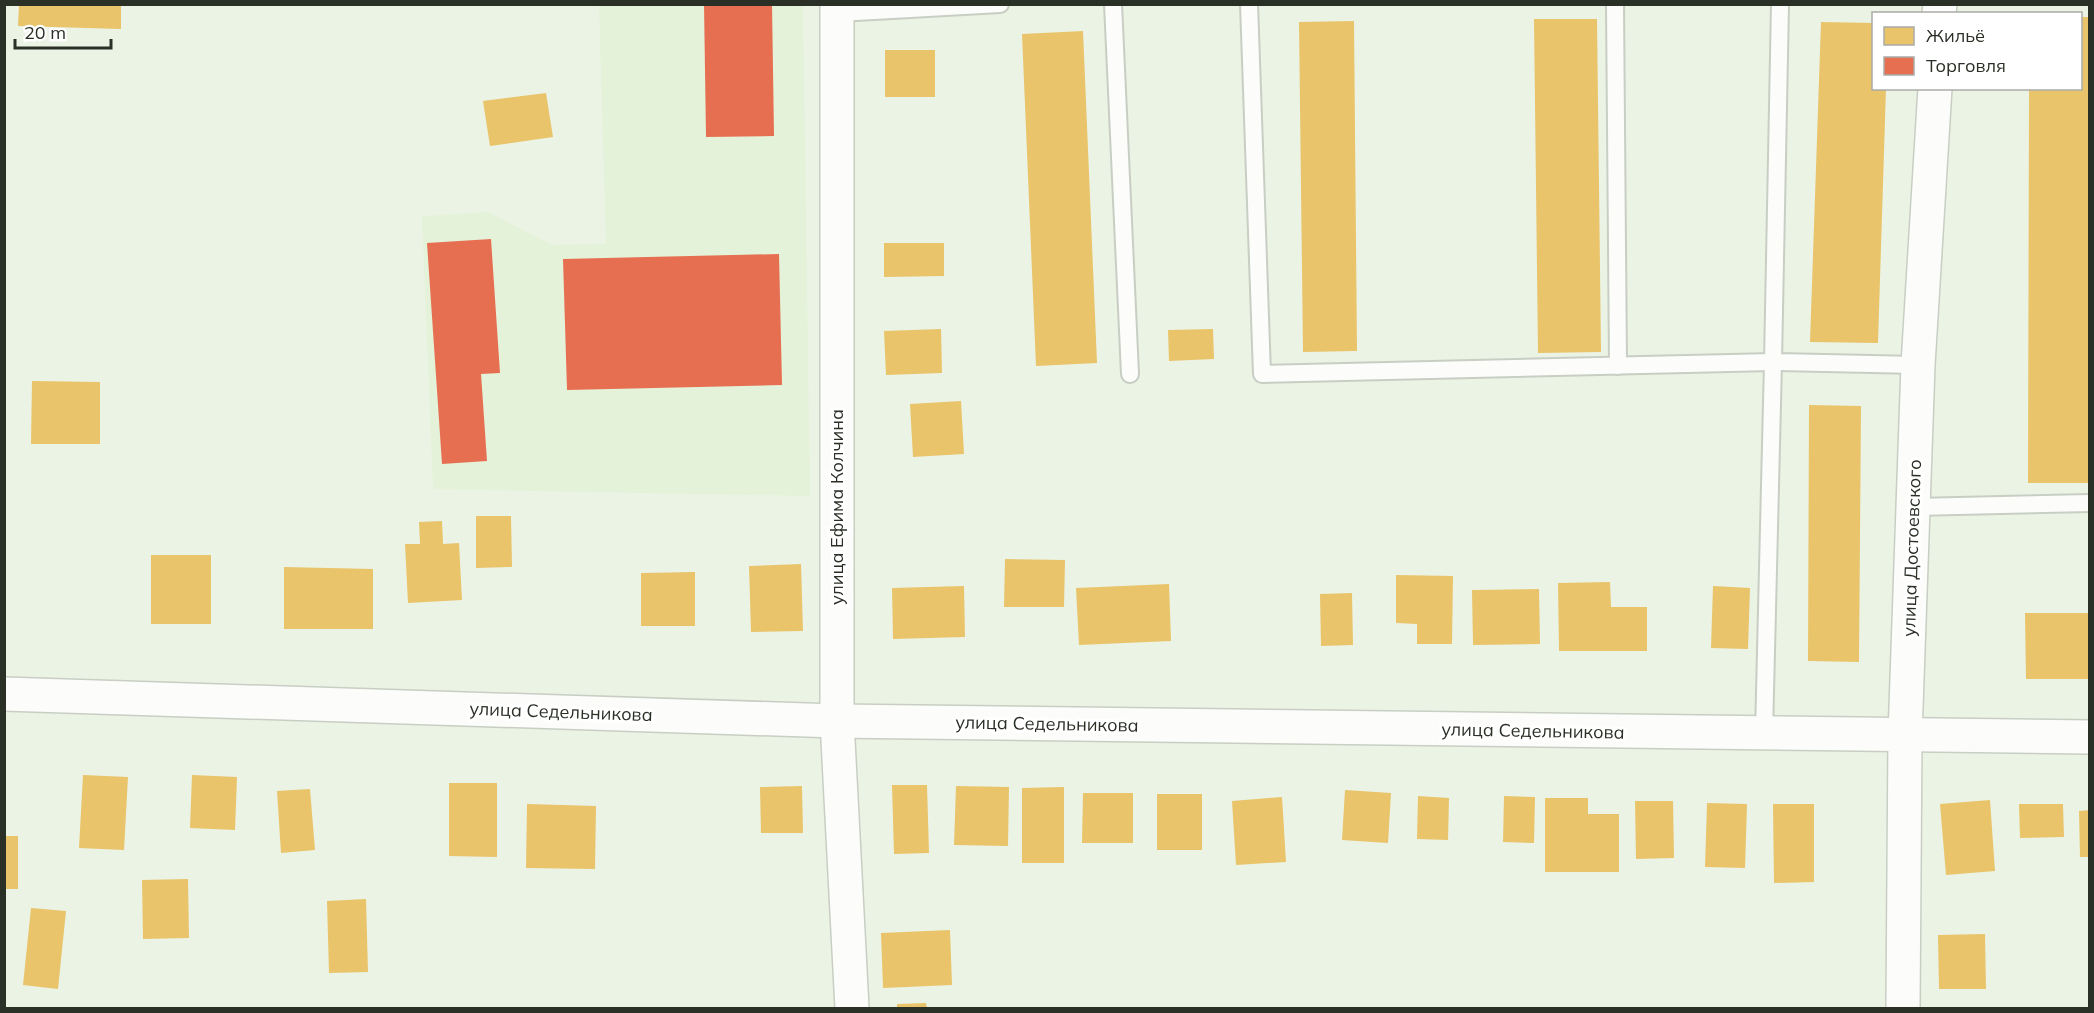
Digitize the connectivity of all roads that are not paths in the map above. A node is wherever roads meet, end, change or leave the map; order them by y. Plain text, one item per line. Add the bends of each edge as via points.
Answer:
1 (999, 4) edge
2 (1113, 4) edge
3 (1249, 4) edge
4 (1615, 4) edge
5 (1780, 4) edge
6 (837, 9) edge
7 (1935, 90) edge
8 (1773, 362) junction
9 (1918, 365) junction
10 (1618, 366) junction
11 (1130, 374) dead end
12 (2090, 503) edge
13 (1914, 507) junction
14 (4, 694) edge
15 (837, 721) junction
16 (1764, 734) junction
17 (1905, 736) junction
18 (2090, 737) edge
19 (852, 1008) edge
20 (1903, 1008) edge

1 - 6 lane
2 - 11 lane
3 - 10 lane via 1262,374
4 - 10 lane
5 - 8 lane
6 - 15 street, улица Ефима Колчина
7 - 9 street, улица Достоевского
8 - 9 lane
8 - 10 lane
8 - 16 lane
9 - 13 street, улица Достоевского
12 - 13 lane
13 - 17 street, улица Достоевского
14 - 15 street, улица Седельникова
15 - 16 street, улица Седельникова
15 - 19 street, улица Ефима Колчина
16 - 17 street, улица Седельникова
17 - 18 street, улица Седельникова
17 - 20 street, улица Достоевского

